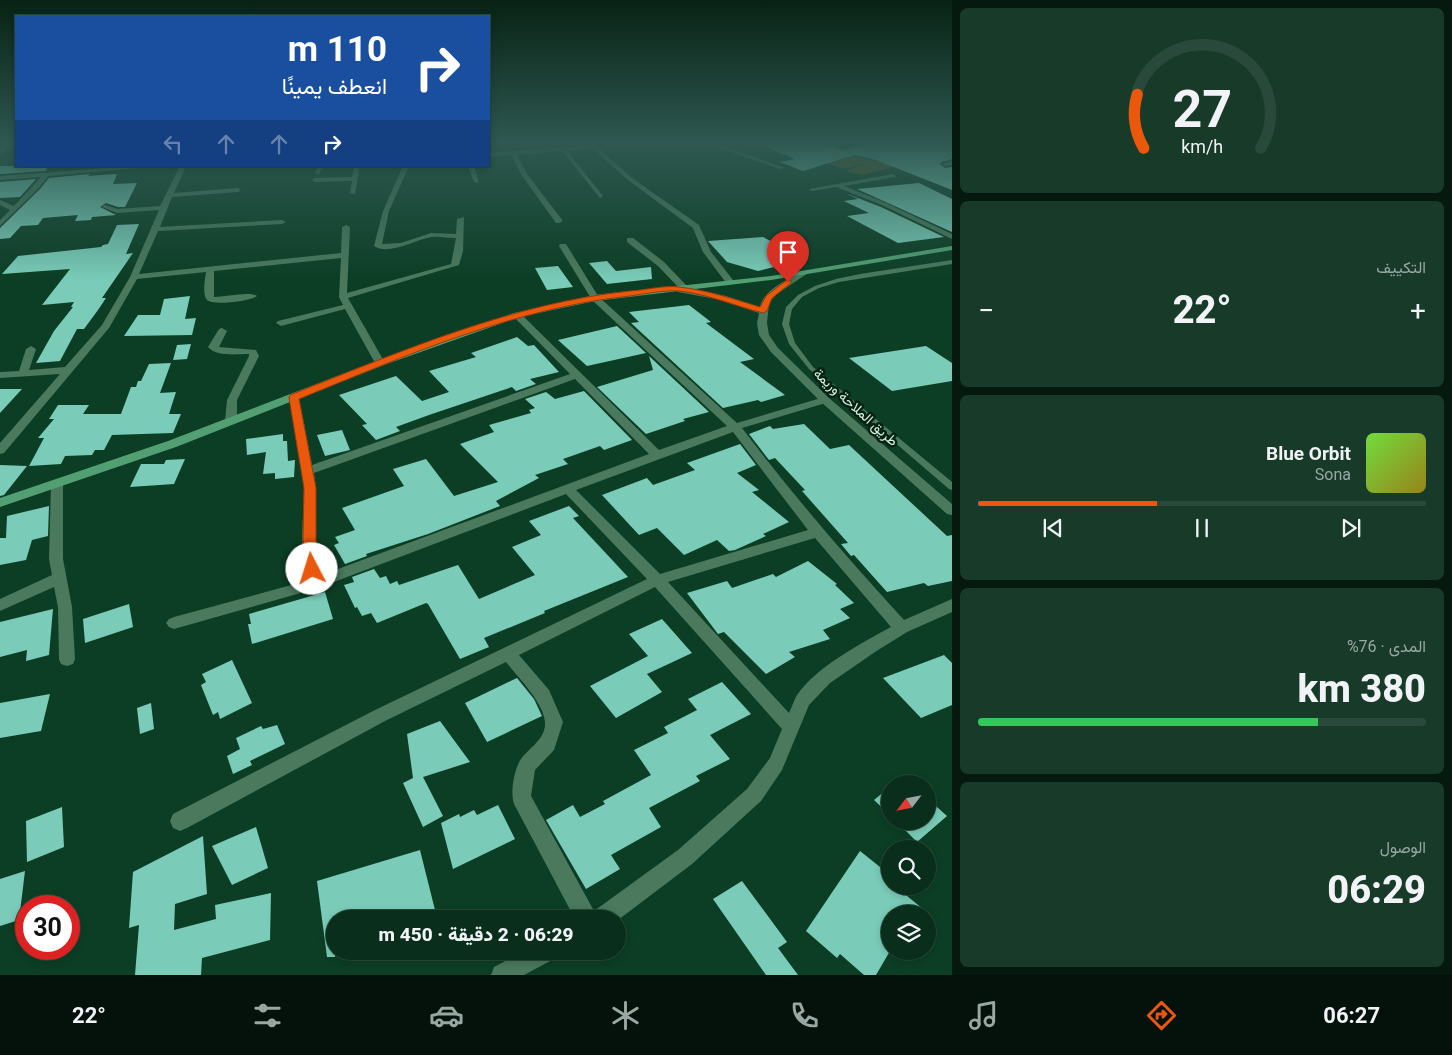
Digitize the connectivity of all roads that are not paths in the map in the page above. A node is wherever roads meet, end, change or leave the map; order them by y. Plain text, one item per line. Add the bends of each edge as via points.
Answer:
1 (35, 188) edge
2 (173, 188) edge
3 (354, 188) edge
4 (396, 188) edge
5 (535, 188) edge
6 (594, 188) edge
7 (643, 188) edge
8 (815, 188) edge
9 (845, 188) edge
10 (812, 189) dead end
11 (238, 190) dead end
12 (353, 193) dead end
13 (170, 195) junction
14 (600, 196) dead end
15 (0, 202) edge
16 (105, 207) dead end
17 (163, 208) junction
18 (14, 209) junction
19 (461, 218) dead end
20 (560, 221) dead end
21 (282, 222) dead end
22 (0, 224) edge
23 (346, 228) dead end
24 (156, 229) junction
25 (460, 236) junction
26 (952, 238) edge
27 (630, 240) dead end
28 (563, 246) dead end
29 (952, 248) edge
30 (345, 255) junction
31 (952, 262) edge
32 (210, 270) junction
33 (804, 273) junction
34 (134, 276) junction
35 (730, 282) junction
36 (681, 288) junction
37 (253, 296) dead end
38 (342, 297) junction
39 (594, 298) junction
40 (348, 306) junction
41 (763, 311) junction
42 (517, 315) junction
43 (282, 323) dead end
44 (222, 331) dead end
45 (31, 349) dead end
46 (380, 363) junction
47 (69, 370) junction
48 (23, 373) junction
49 (0, 375) edge
50 (576, 375) junction
51 (294, 398) junction
52 (825, 400) junction
53 (231, 422) junction
54 (735, 427) junction
55 (0, 450) edge
56 (658, 455) junction
57 (308, 471) junction
58 (58, 483) junction
59 (952, 487) edge
60 (568, 489) junction
61 (0, 503) edge
62 (952, 511) edge
63 (817, 532) junction
64 (59, 578) junction
65 (657, 580) junction
66 (313, 584) junction
67 (0, 605) edge
68 (952, 605) edge
69 (174, 623) dead end
70 (902, 628) junction
71 (508, 653) junction
72 (67, 659) dead end
73 (791, 727) junction
74 (180, 821) dead end
75 (582, 910) edge
76 (613, 910) edge
77 (530, 960) edge
78 (502, 975) edge

1 - 18 street
2 - 13 street
3 - 12 street
4 - 25 street via 386,211 378,246 402,244 431,235
5 - 20 street
6 - 14 street
7 - 35 street via 696,227 707,252
8 - 10 street
9 - 26 street
11 - 13 street
13 - 17 street
15 - 18 street
16 - 17 street via 117,211
17 - 24 street
18 - 22 street
19 - 25 street
21 - 24 street
23 - 30 street
24 - 34 street
25 - 38 street via 457,261 449,268
27 - 36 street via 661,264
28 - 39 street
29 - 33 main road
30 - 32 street
30 - 38 street
31 - 59 lane via 824,283 794,300 785,324 792,345 811,368
32 - 34 street
32 - 37 street via 211,299
33 - 35 main road
33 - 41 street via 774,292
34 - 47 street via 106,326
35 - 36 main road
36 - 39 main road
36 - 41 street
38 - 40 street
39 - 42 main road
39 - 54 street
40 - 43 street
40 - 46 street
41 - 52 street, طريق الملاحة وريمة via 764,335 774,350
42 - 46 main road
42 - 50 street
44 - 53 street via 213,347 216,350 249,351 254,356 232,400
45 - 48 street
46 - 51 main road
47 - 48 street
47 - 55 street
48 - 49 street
50 - 56 street
50 - 57 street
51 - 53 main road
51 - 57 street
52 - 54 street
52 - 62 street, طريق الملاحة وريمة
53 - 58 main road
54 - 56 street
54 - 63 street
56 - 60 street
57 - 66 street
58 - 61 main road
58 - 64 street via 56,559
60 - 65 street
60 - 66 street
63 - 65 street
63 - 70 street
64 - 67 street
64 - 72 street via 65,607
65 - 71 street
65 - 73 street
66 - 69 street
68 - 70 street
70 - 73 street via 824,678 803,700
71 - 74 street via 381,715
71 - 75 street via 543,695 554,722 548,744 527,766 521,798
73 - 76 street via 776,764 754,795 685,857
77 - 78 street

